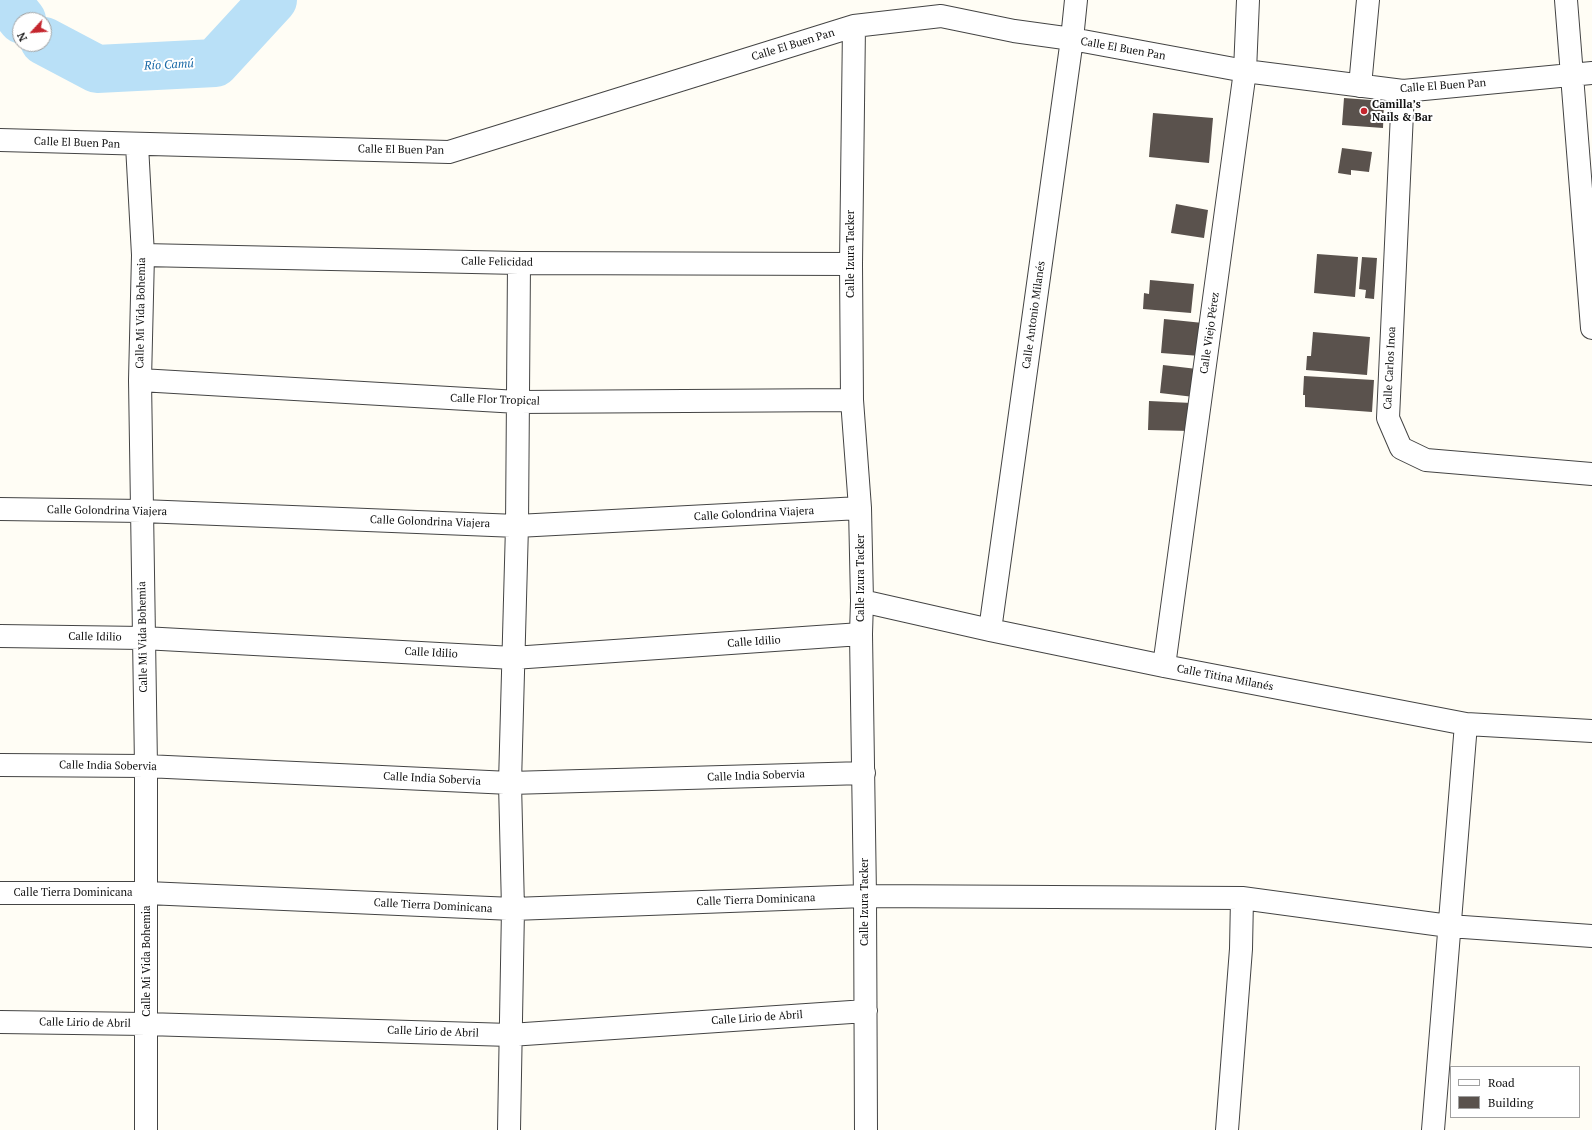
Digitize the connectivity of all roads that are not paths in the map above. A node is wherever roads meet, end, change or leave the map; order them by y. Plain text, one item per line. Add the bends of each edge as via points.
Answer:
1 (1076, 0) edge
2 (1248, 0) edge
3 (1368, 0) edge
4 (1566, 0) edge
5 (942, 8) edge
6 (854, 26) junction
7 (1072, 39) junction
8 (1246, 71) junction
9 (1582, 75) edge
10 (1360, 86) junction
11 (1403, 91) junction
12 (0, 140) edge
13 (137, 145) junction
14 (143, 255) junction
15 (519, 263) junction
16 (851, 264) junction
17 (1592, 328) edge
18 (140, 380) junction
19 (852, 400) junction
20 (518, 402) junction
21 (1592, 474) edge
22 (860, 508) junction
23 (0, 509) edge
24 (142, 511) junction
25 (517, 526) junction
26 (862, 601) junction
27 (990, 630) junction
28 (861, 634) junction
29 (0, 636) edge
30 (143, 638) junction
31 (513, 658) junction
32 (1164, 666) junction
33 (1466, 724) junction
34 (1592, 731) edge
35 (0, 765) edge
36 (146, 766) junction
37 (864, 773) junction
38 (510, 783) junction
39 (0, 893) edge
40 (147, 893) junction
41 (865, 896) junction
42 (1242, 898) junction
43 (513, 910) junction
44 (1449, 926) junction
45 (1592, 936) edge
46 (866, 1010) junction
47 (0, 1022) edge
48 (146, 1024) junction
49 (510, 1035) junction
50 (146, 1130) edge
51 (509, 1130) edge
52 (867, 1130) edge
53 (1226, 1130) edge
54 (1433, 1130) edge

1 - 7 street, Calle Antonio Milanés
2 - 8 street, Calle Viejo Pérez
3 - 10 street
4 - 9 street
5 - 6 street, Calle El Buen Pan
5 - 7 street, Calle El Buen Pan via 1014,31
6 - 13 street, Calle El Buen Pan via 449,152
6 - 16 street, Calle Izura Tacker
7 - 8 street, Calle El Buen Pan
7 - 27 street, Calle Antonio Milanés
8 - 10 street, Calle El Buen Pan
8 - 32 street, Calle Viejo Pérez
9 - 11 street, Calle El Buen Pan
9 - 17 street
10 - 11 street, Calle El Buen Pan
11 - 21 street, Calle Carlos Inoa via 1388,418 1401,448 1426,460
12 - 13 street, Calle El Buen Pan
13 - 14 street, Calle Mi Vida Bohemia
14 - 15 street, Calle Felicidad
14 - 18 street, Calle Mi Vida Bohemia
15 - 16 street, Calle Felicidad
15 - 20 street
16 - 19 street, Calle Izura Tacker
18 - 20 street, Calle Flor Tropical
18 - 24 street, Calle Mi Vida Bohemia
19 - 20 street, Calle Flor Tropical
19 - 22 street, Calle Izura Tacker
20 - 25 street
22 - 25 street, Calle Golondrina Viajera
22 - 26 street, Calle Izura Tacker
23 - 24 street, Calle Golondrina Viajera
24 - 25 street, Calle Golondrina Viajera
24 - 30 street, Calle Mi Vida Bohemia
25 - 31 street
26 - 27 street, Calle Titina Milanés
26 - 28 street, Calle Izura Tacker
27 - 32 street, Calle Titina Milanés
28 - 31 street, Calle Idilio
28 - 37 street, Calle Izura Tacker
29 - 30 street, Calle Idilio
30 - 31 street, Calle Idilio
30 - 36 street, Calle Mi Vida Bohemia
31 - 38 street
32 - 33 street, Calle Titina Milanés
33 - 34 street, Calle Titina Milanés
33 - 44 street
35 - 36 street, Calle India Sobervia
36 - 38 street, Calle India Sobervia
36 - 40 street, Calle Mi Vida Bohemia
37 - 38 street, Calle India Sobervia
37 - 41 street, Calle Izura Tacker
38 - 43 street
39 - 40 street, Calle Tierra Dominicana
40 - 43 street, Calle Tierra Dominicana
40 - 48 street, Calle Mi Vida Bohemia
41 - 42 street, Calle Tierra Dominicana
41 - 43 street, Calle Tierra Dominicana
41 - 46 street, Calle Izura Tacker
42 - 44 street, Calle Tierra Dominicana
42 - 53 street via 1241,949
43 - 49 street
44 - 45 street, Calle Tierra Dominicana
44 - 54 street
46 - 49 street, Calle Lirio de Abril
46 - 52 street, Calle Izura Tacker
47 - 48 street, Calle Lirio de Abril
48 - 49 street, Calle Lirio de Abril
48 - 50 street, Calle Mi Vida Bohemia
49 - 51 street

